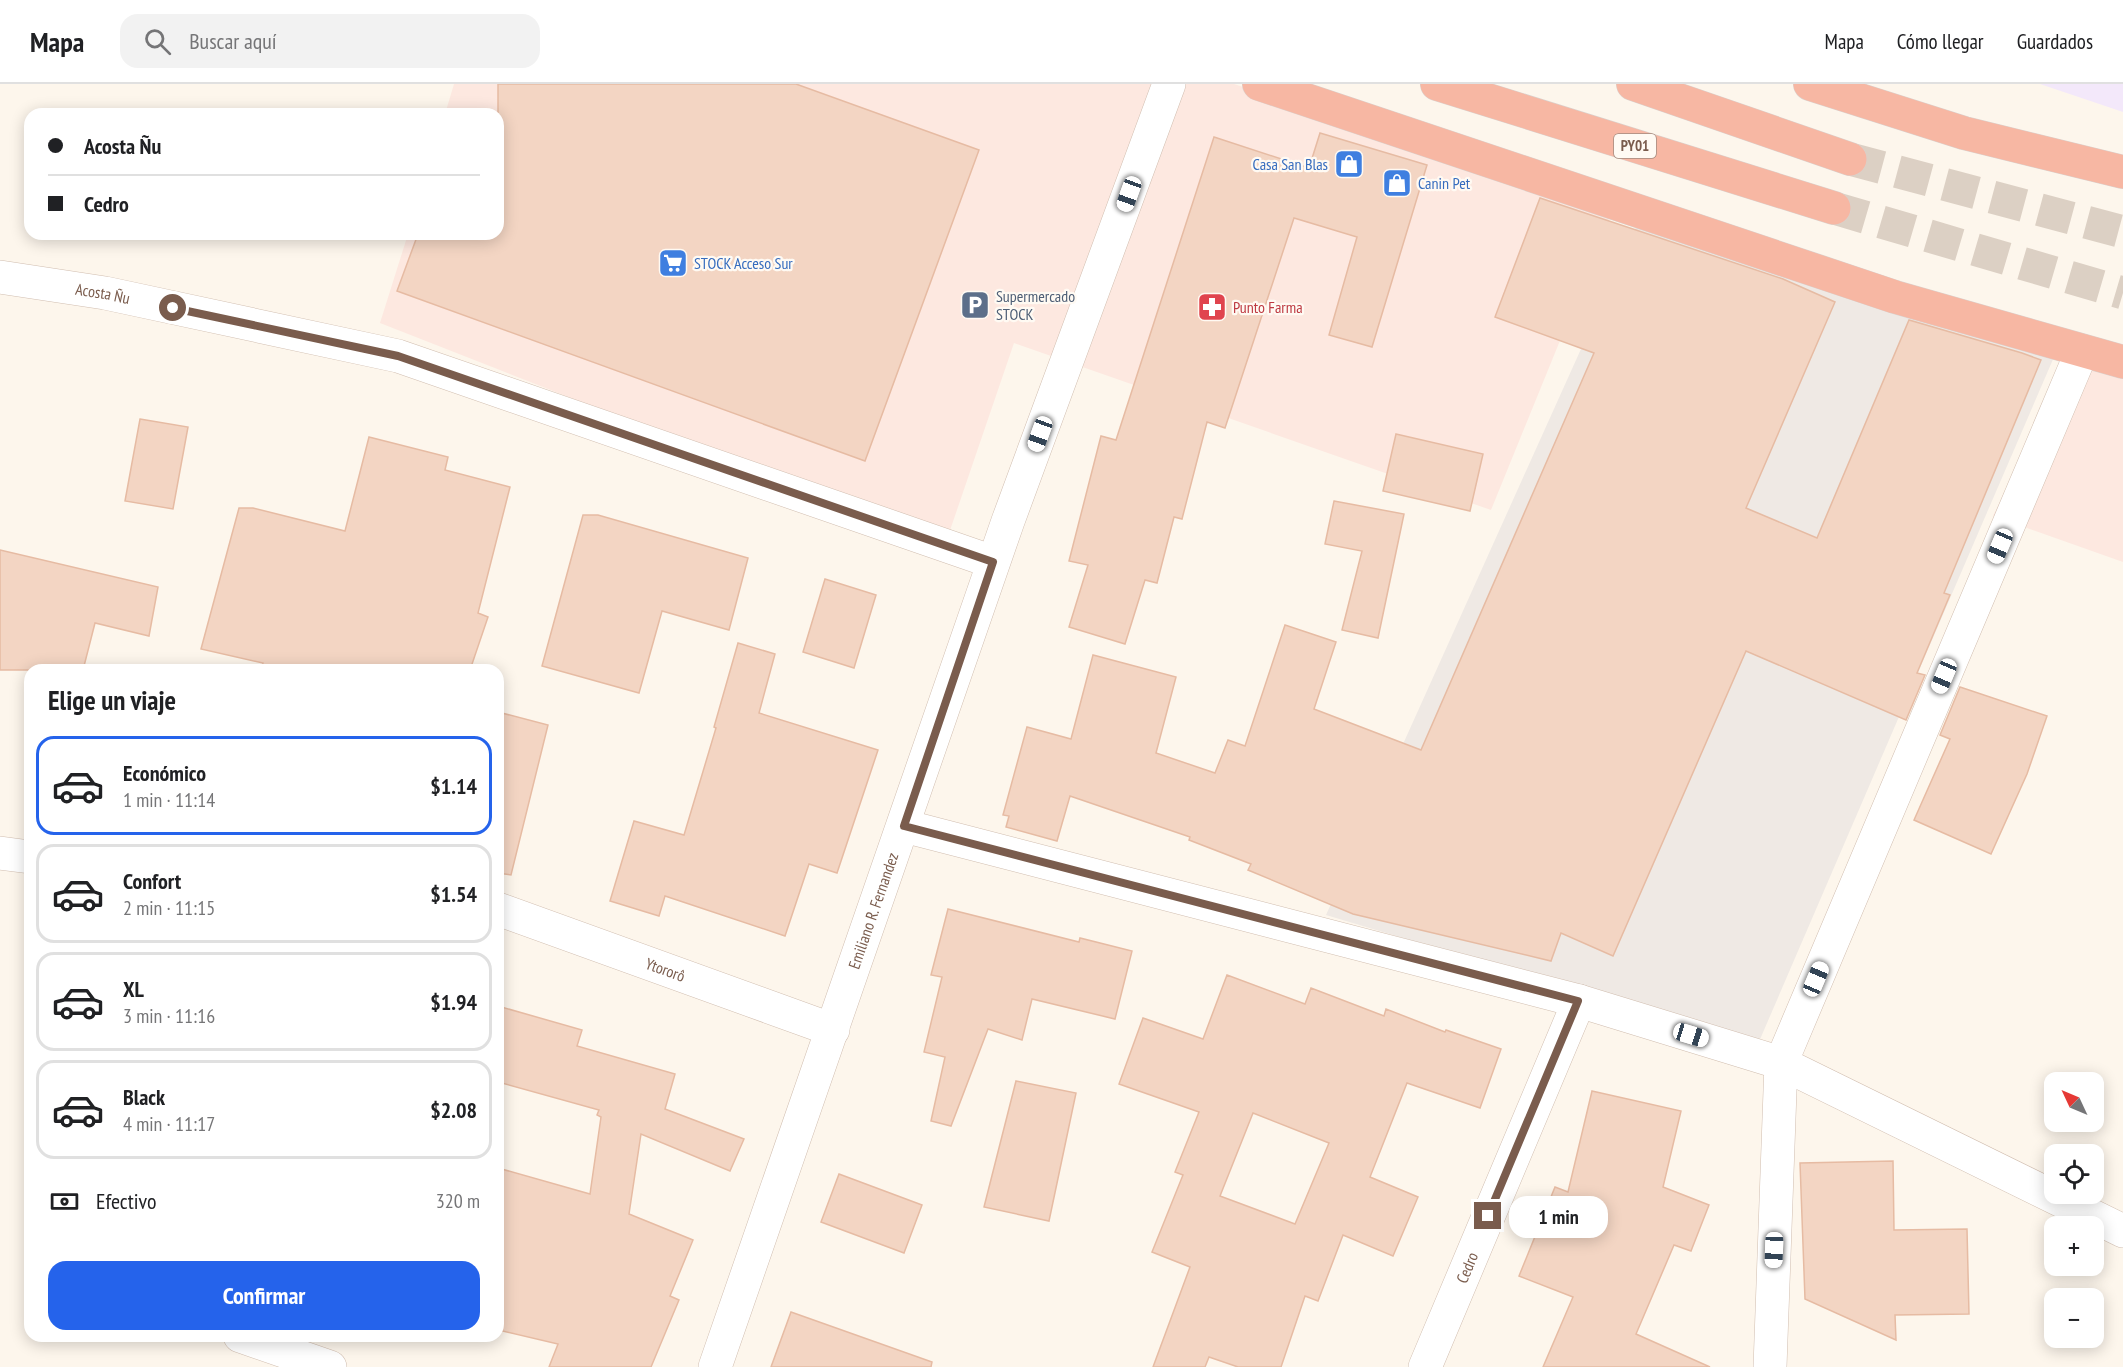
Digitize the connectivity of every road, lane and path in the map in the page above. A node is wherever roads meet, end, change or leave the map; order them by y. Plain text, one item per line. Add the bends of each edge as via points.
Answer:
1 (1169, 84) edge
2 (1259, 84) edge
3 (1437, 84) edge
4 (1633, 84) edge
5 (1810, 84) edge
6 (1850, 159) tunnel mouth
7 (2123, 172) edge
8 (1834, 208) tunnel mouth
9 (0, 277) edge
10 (2082, 351) junction
11 (2123, 362) edge
12 (993, 562) junction
13 (904, 826) junction
14 (0, 853) edge
15 (24, 856) edge
16 (504, 911) edge
17 (1578, 1001) junction
18 (833, 1030) junction
19 (1781, 1063) junction
20 (2123, 1232) edge
21 (257, 1342) edge
22 (330, 1367) edge
23 (715, 1367) edge
24 (1425, 1367) edge
25 (1770, 1367) edge

1 - 12 street, Emiliano R. Fernandez
2 - 10 highway via 1895,297
3 - 8 highway, PY01
4 - 6 highway
5 - 7 highway via 1951,129
9 - 12 street, Acosta Ñu via 105,293 398,356
10 - 11 highway
10 - 19 street
12 - 13 street, Emiliano R. Fernandez
13 - 17 street
13 - 18 street, Emiliano R. Fernandez
14 - 15 street
16 - 18 street, Ytororô
17 - 19 street
17 - 24 street, Cedro
18 - 23 street, Emiliano R. Fernandez
19 - 20 street
19 - 25 street
21 - 22 street

